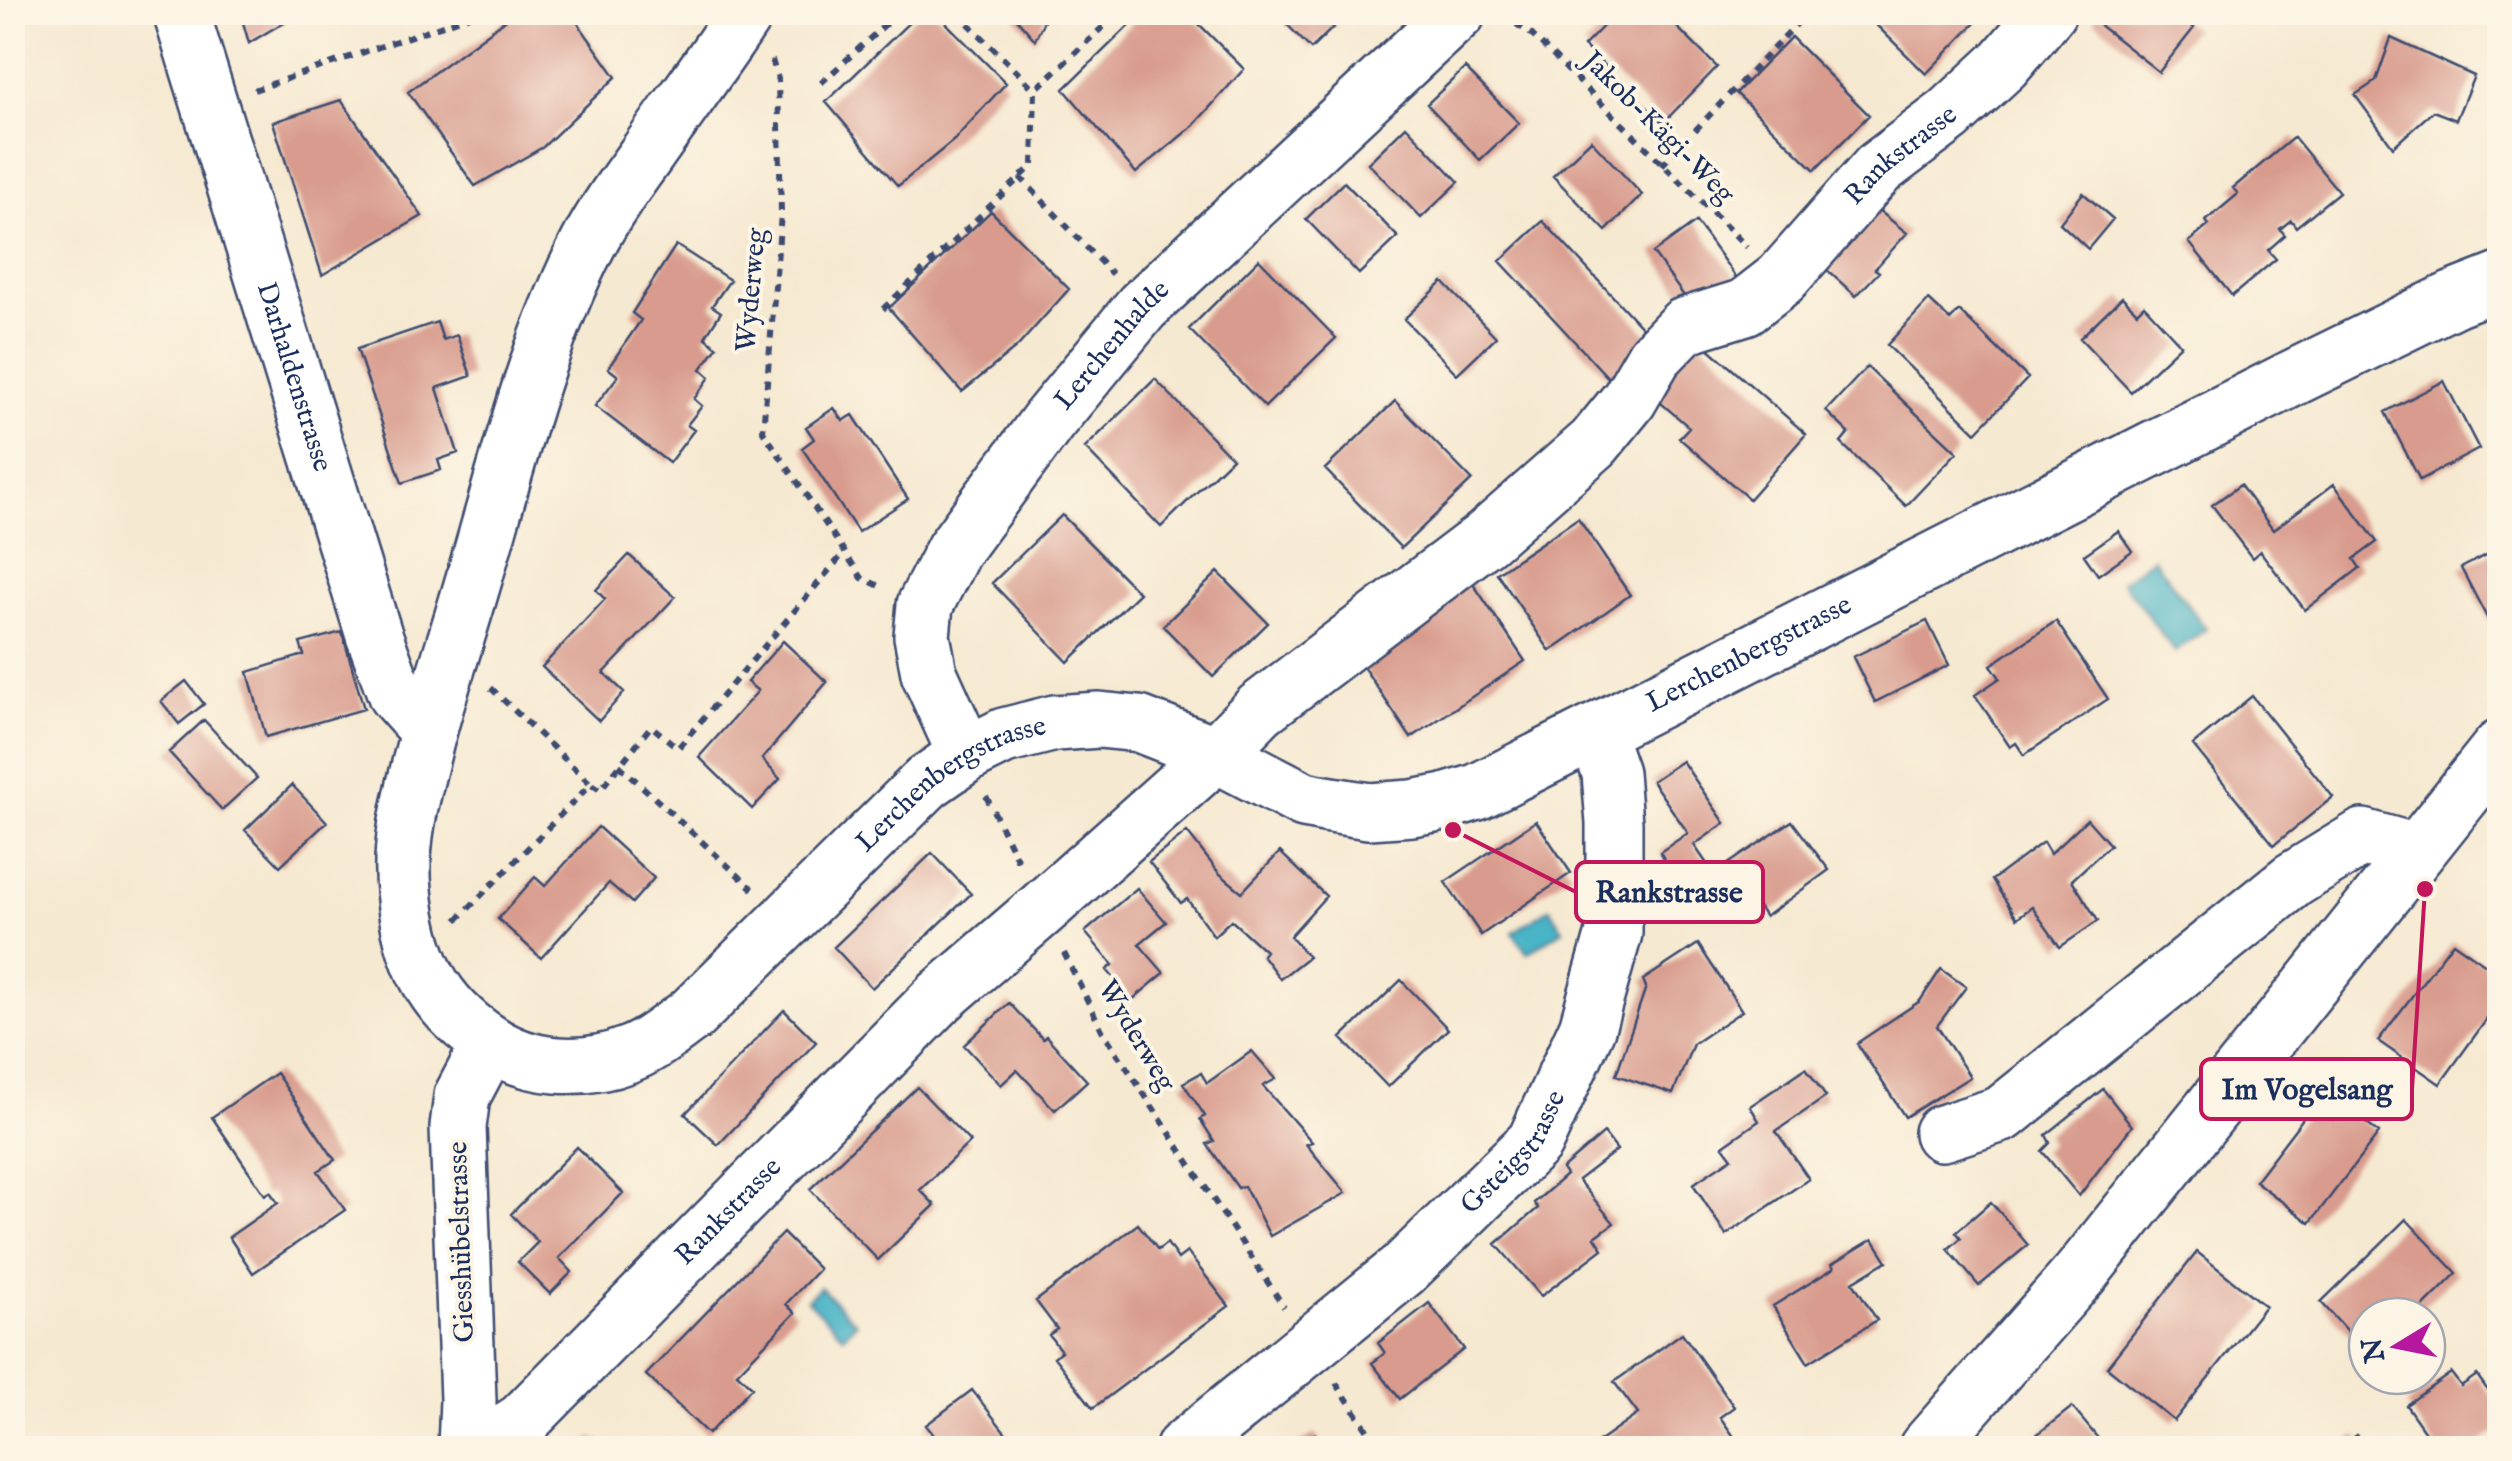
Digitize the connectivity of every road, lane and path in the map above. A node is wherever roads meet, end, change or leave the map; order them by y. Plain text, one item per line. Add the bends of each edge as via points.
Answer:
1 (181, 12) edge
2 (957, 12) edge
3 (1119, 12) edge
4 (1458, 12) edge
5 (1500, 12) edge
6 (1808, 12) edge
7 (2048, 12) edge
8 (893, 14) edge
9 (472, 15) dead end
10 (744, 16) edge
11 (821, 83) dead end
12 (1035, 90) junction
13 (210, 104) junction
14 (1662, 165) junction
15 (1020, 177) junction
16 (1781, 279) junction
17 (2500, 282) edge
18 (1142, 307) junction
19 (883, 309) dead end
20 (453, 651) junction
21 (428, 731) junction
22 (1596, 733) junction
23 (2500, 748) edge
24 (1216, 754) junction
25 (966, 755) junction
26 (619, 765) junction
27 (592, 784) junction
28 (2416, 852) junction
29 (1042, 909) junction
30 (787, 920) junction
31 (418, 961) junction
32 (490, 1043) junction
33 (1942, 1133) dead end
34 (1195, 1174) dead end
35 (467, 1444) edge
36 (1184, 1448) edge
37 (1927, 1448) edge

1 - 13 street, Darhaldenstrasse
2 - 12 path
3 - 12 path
4 - 18 street, Lerchenhalde
5 - 14 path, Jakob-Kägi-Weg via 1531,34
6 - 14 path
7 - 16 street, Rankstrasse via 2003,65 1880,168
8 - 11 path
9 - 13 path
10 - 20 street, Lerchenbergstrasse via 614,200 566,290
10 - 26 path, Wyderweg via 764,37 778,79 781,214 763,431 844,554 678,748 651,726
12 - 15 path via 1032,165
13 - 21 street, Darhaldenstrasse via 374,635 396,695
14 - 16 path, Jakob-Kägi-Weg
15 - 18 path
15 - 19 path
16 - 24 street, Rankstrasse via 1745,307 1684,326 1654,357 1594,444 1486,538 1260,709
17 - 22 street, Lerchenbergstrasse via 2295,376
18 - 25 street, Lerchenhalde via 954,549 925,604 928,673
20 - 21 street, Lerchenbergstrasse
20 - 27 path
21 - 31 street, Lerchenbergstrasse via 404,842 403,886
22 - 24 street, Lerchenbergstrasse via 1477,792 1389,810 1304,800
22 - 36 street, Gsteigstrasse via 1610,773 1614,933 1587,1028 1535,1142 1403,1270
23 - 28 street
24 - 25 street, Lerchenbergstrasse via 1139,724 1099,720 1055,722
24 - 29 street, Rankstrasse
25 - 29 path, Wyderweg
25 - 30 street, Lerchenbergstrasse via 927,782
26 - 27 path via 600,790
26 - 30 path
27 - 31 path
28 - 33 street via 2363,837 2294,880 2002,1114
28 - 37 street via 2080,1274
29 - 34 path, Wyderweg via 1102,1030
29 - 35 street, Rankstrasse via 941,996 522,1421
30 - 32 street, Lerchenbergstrasse via 691,1015 629,1055 547,1065
31 - 32 street, Lerchenbergstrasse via 452,1014
32 - 35 street, Giesshübelstrasse via 462,1096 458,1126

